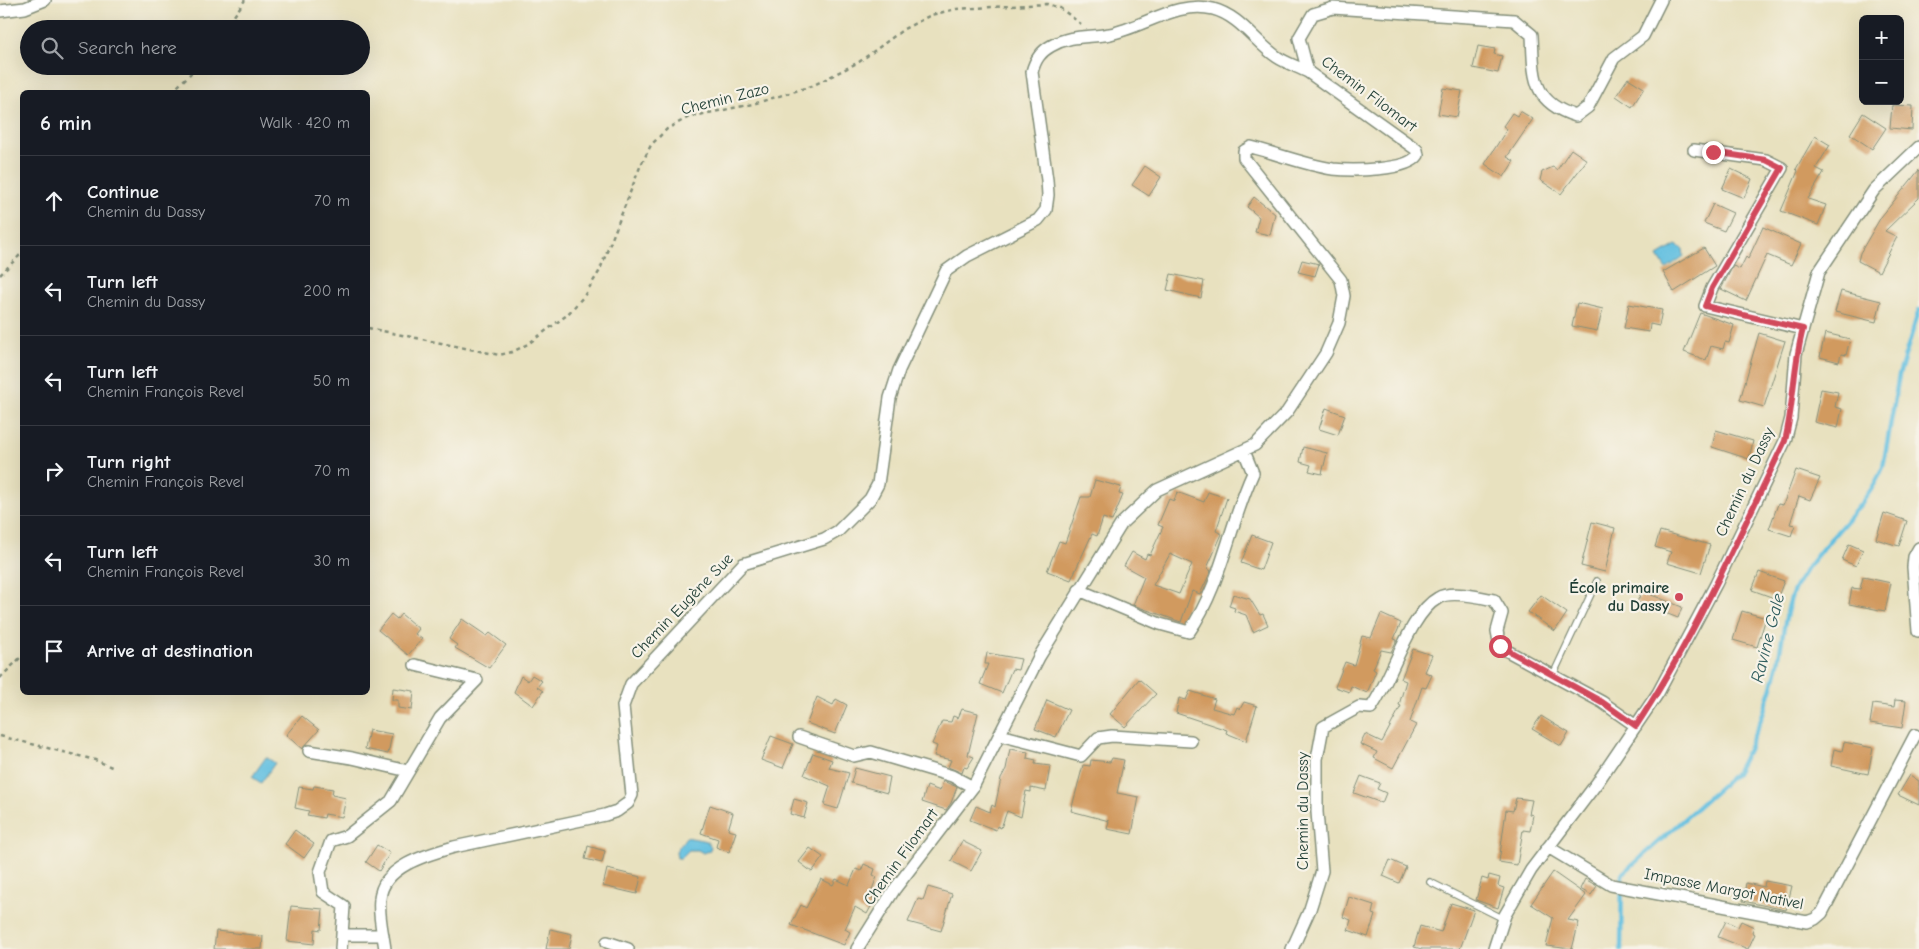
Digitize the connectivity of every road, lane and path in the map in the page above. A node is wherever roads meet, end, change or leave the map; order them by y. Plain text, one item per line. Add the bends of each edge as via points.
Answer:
1 (45, 0) edge
2 (245, 0) edge
3 (1661, 0) edge
4 (0, 11) edge
5 (231, 20) edge
6 (1094, 36) junction
7 (1308, 72) junction
8 (189, 75) edge
9 (174, 90) edge
10 (1919, 147) edge
11 (1694, 150) dead end
12 (20, 255) edge
13 (0, 275) edge
14 (370, 328) edge
15 (1803, 329) junction
16 (1244, 451) junction
17 (1919, 548) edge
18 (1597, 581) dead end
19 (1079, 590) junction
20 (1918, 632) edge
21 (20, 658) edge
22 (415, 665) dead end
23 (1553, 675) junction
24 (0, 678) edge
25 (1636, 726) junction
26 (1915, 735) dead end
27 (0, 736) edge
28 (1000, 736) junction
29 (799, 737) dead end
30 (1191, 741) dead end
31 (309, 750) dead end
32 (114, 768) dead end
33 (408, 771) junction
34 (974, 787) junction
35 (1548, 847) junction
36 (1430, 882) dead end
37 (1504, 919) junction
38 (342, 934) junction
39 (383, 935) junction
40 (607, 942) dead end
41 (341, 949) edge
42 (385, 949) edge
43 (628, 949) edge
44 (857, 949) edge
45 (1292, 949) edge
46 (1494, 949) edge

1 - 4 street via 25,8
2 - 5 path
3 - 7 street, Chemin Filomart via 1643,36 1614,58 1588,107 1576,116 1558,110 1536,87 1532,35 1514,20 1333,8 1313,14 1299,38
6 - 7 street, Chemin Eugène Sue via 1112,34 1178,10 1195,7 1214,10 1231,17 1277,58
6 - 14 path, Chemin Zazo via 1072,16 1047,4 956,9 931,15 904,29 859,62 812,86 769,100 689,117 667,129 651,145 640,167 599,272 584,296 567,315 528,344 499,355
6 - 39 street, Chemin Eugène Sue via 1077,36 1053,44 1037,57 1032,72 1032,88 1047,180 1046,210 1033,224 967,256 946,271 899,370 890,398 882,467 870,499 838,531 824,539 744,564 631,684 623,706 633,786 628,803 605,816 454,847 406,865 393,874 380,897
7 - 16 street, Chemin Filomart via 1417,150 1418,156 1396,168 1334,169 1251,147 1244,151 1244,158 1341,280 1344,296 1339,323 1326,353 1286,412 1255,445
8 - 9 path
10 - 15 street, Chemin du Dassy via 1874,190 1819,272
11 - 15 street via 1766,160 1782,168 1712,288 1705,306
12 - 13 path
15 - 25 street, Chemin du Dassy via 1796,354 1791,418 1785,441 1716,584 1658,693
16 - 19 street, Chemin Filomart via 1158,490 1122,523
16 - 19 street via 1253,473 1240,501 1219,576 1189,632 1160,624
17 - 20 street via 1913,567
18 - 23 lane
19 - 28 street, Chemin Filomart via 1039,657
21 - 24 path
22 - 33 street via 477,680 440,718
23 - 25 street, Chemin du Dassy via 1602,702
23 - 45 street, Chemin du Dassy via 1500,646 1497,631 1502,613 1494,600 1467,594 1438,597 1420,614 1371,708 1359,707 1323,727 1317,759 1316,812 1322,871
25 - 35 street, Chemin du Dassy
26 - 35 street, Impasse Margot Nativel via 1822,913 1807,922 1611,885
27 - 32 path via 95,760
28 - 30 street via 1081,756 1098,738 1112,736
28 - 34 street, Chemin Filomart
29 - 34 street via 854,756 871,752 952,776
31 - 33 street
33 - 38 street via 391,801 347,836 331,840 320,872 323,892 344,906
34 - 44 street, Chemin Filomart via 894,890
35 - 37 street, Chemin du Dassy via 1531,870
36 - 37 lane
37 - 46 street, Chemin du Dassy
38 - 39 street
38 - 41 street
39 - 42 street, Chemin Eugène Sue
40 - 43 street

